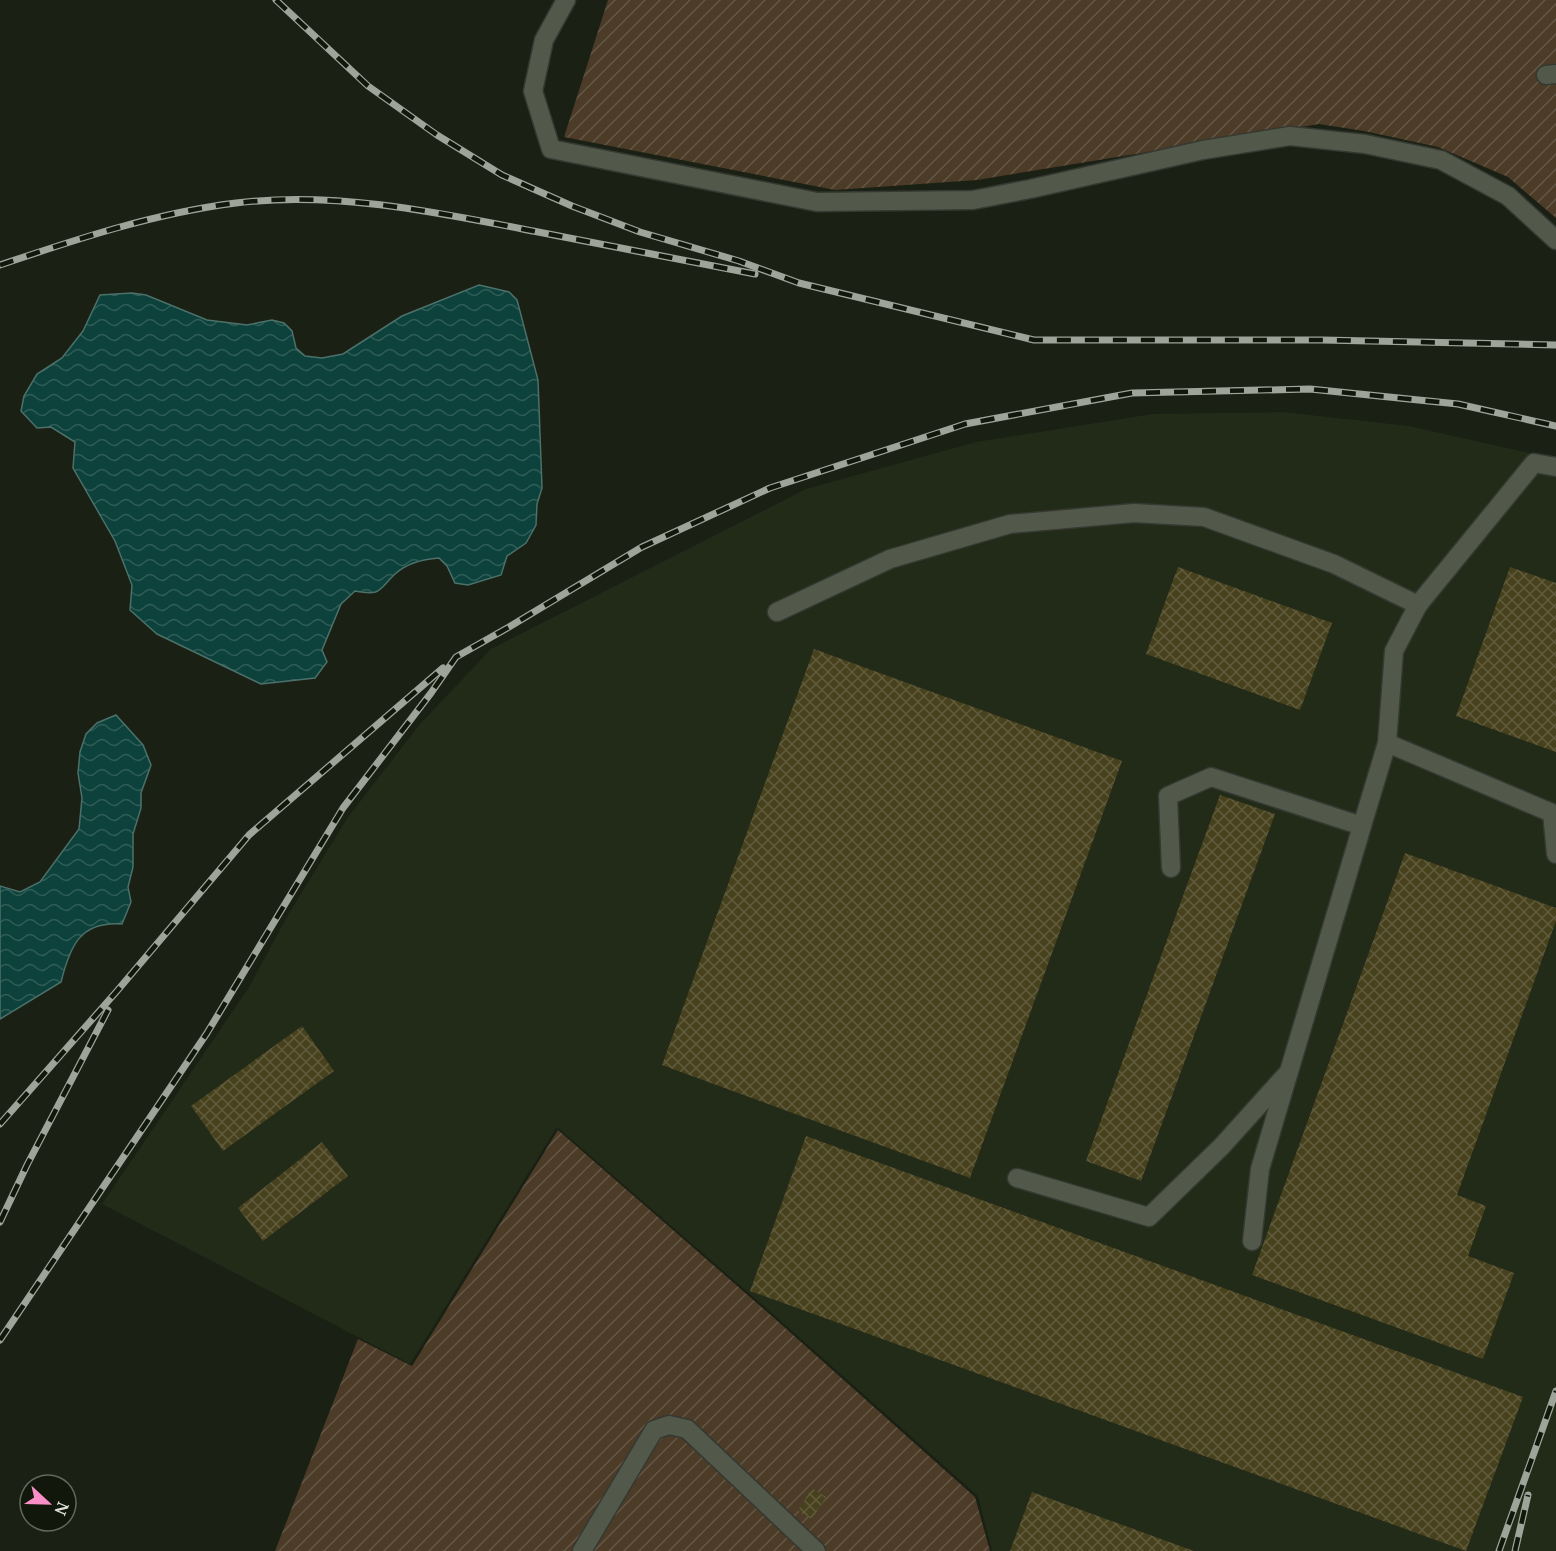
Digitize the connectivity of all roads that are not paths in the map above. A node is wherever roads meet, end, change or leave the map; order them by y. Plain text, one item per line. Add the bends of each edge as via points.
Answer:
1 (566, 0) edge
2 (1556, 240) edge
3 (1556, 467) edge
4 (1418, 604) junction
5 (777, 612) dead end
6 (1387, 743) junction
7 (1362, 826) junction
8 (1556, 854) edge
9 (1171, 868) dead end
10 (1289, 1072) junction
11 (1017, 1178) dead end
12 (1252, 1241) dead end
13 (582, 1551) edge
14 (816, 1551) edge

1 - 2 street via 544,40 533,91 551,149 817,202 973,201 1203,150 1290,136 1365,144 1441,160 1508,196
3 - 4 street via 1534,463
4 - 5 street via 1334,564 1204,517 1134,513 1010,524 890,559
4 - 6 street via 1394,651
6 - 7 street
6 - 8 street via 1552,813
7 - 9 street via 1211,777 1168,796
7 - 10 street
10 - 11 street via 1222,1146 1149,1217
10 - 12 street via 1260,1169
13 - 14 street via 654,1430 669,1425 687,1429

